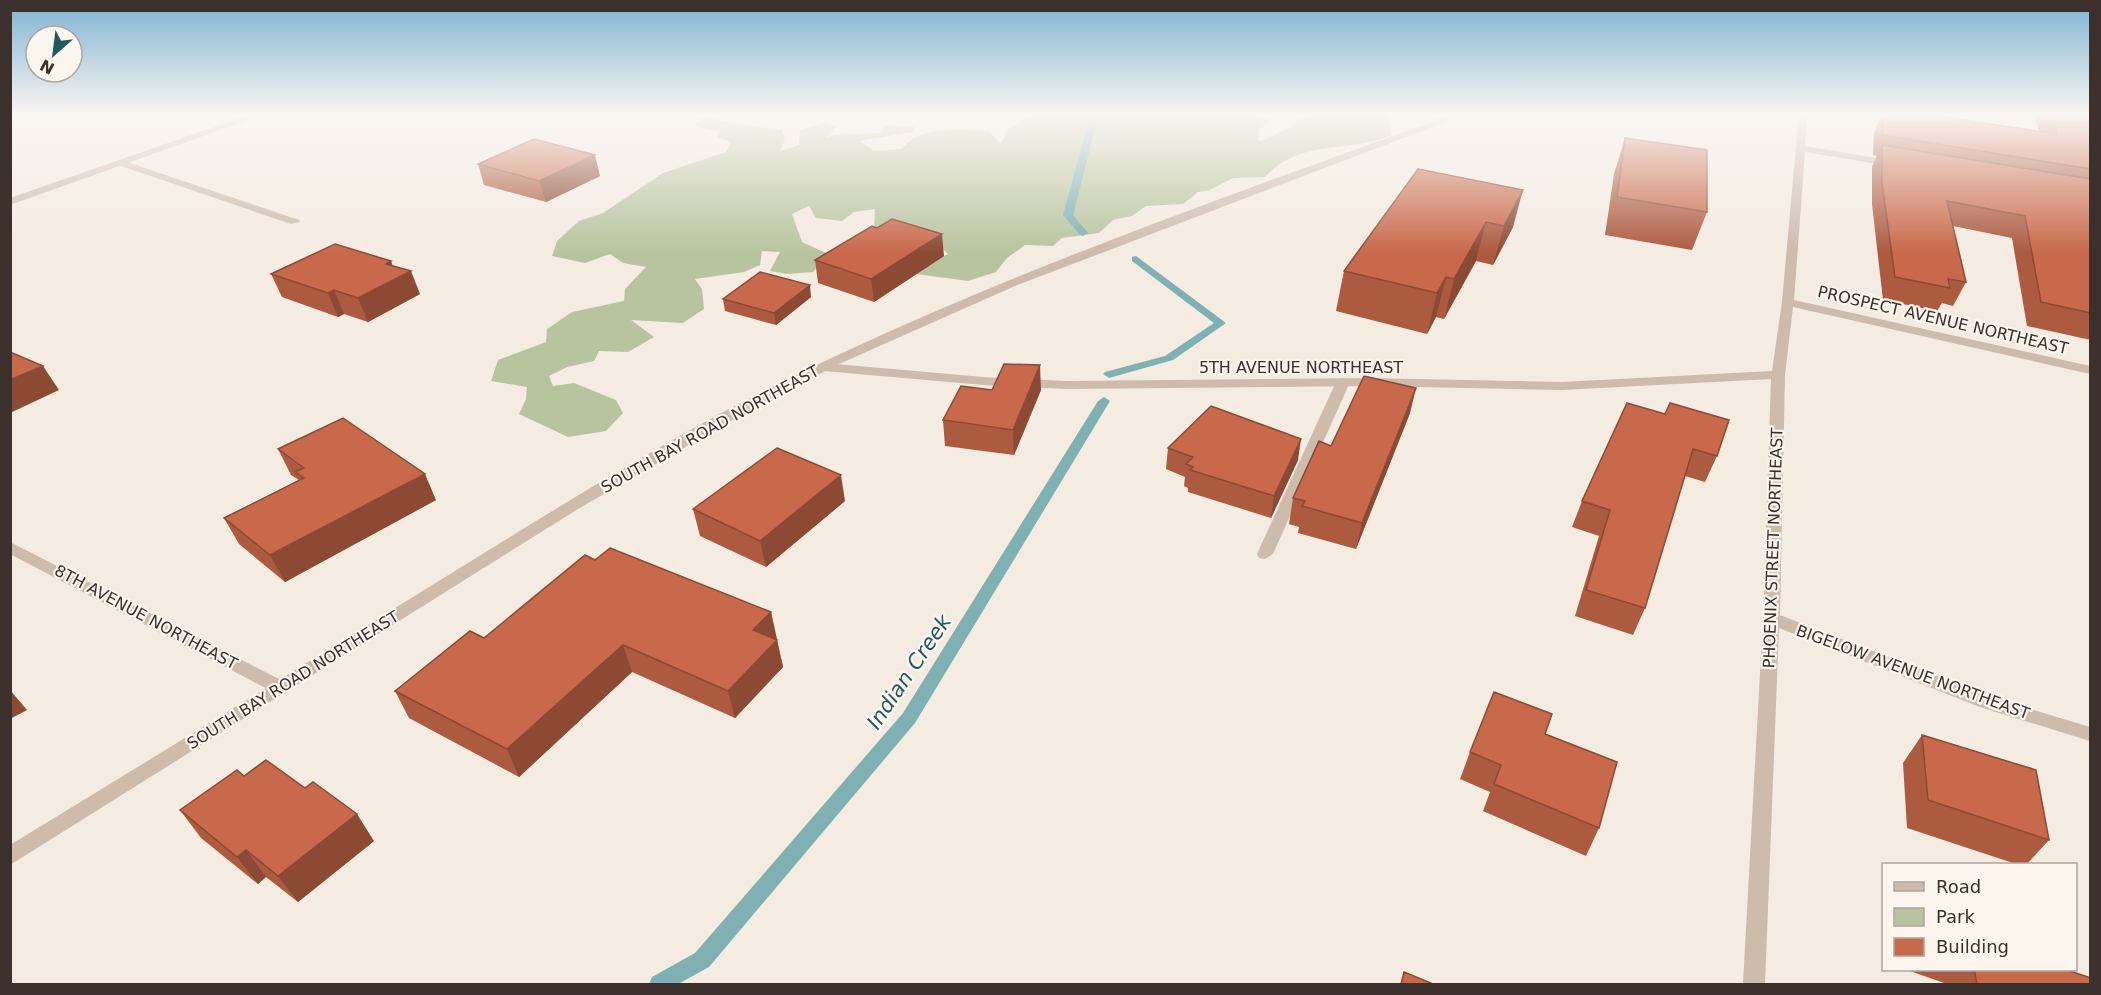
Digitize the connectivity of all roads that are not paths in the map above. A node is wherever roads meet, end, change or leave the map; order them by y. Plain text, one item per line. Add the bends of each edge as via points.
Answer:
1 (132, 159) edge
2 (1338, 159) edge
3 (1799, 159) edge
4 (1870, 159) edge
5 (122, 163) junction
6 (1904, 165) edge
7 (10, 202) edge
8 (295, 222) dead end
9 (1788, 302) junction
10 (824, 367) junction
11 (2091, 370) edge
12 (1778, 375) junction
13 (1343, 382) junction
14 (10, 547) edge
15 (1265, 554) dead end
16 (1770, 618) junction
17 (281, 688) junction
18 (2091, 734) edge
19 (10, 856) edge
20 (1754, 984) edge

1 - 5 street
2 - 10 street, SOUTH BAY ROAD NORTHEAST via 999,288
3 - 9 street, PHOENIX STREET NORTHEAST
4 - 6 street
5 - 7 street
5 - 8 street
9 - 11 street, PROSPECT AVENUE NORTHEAST
9 - 12 street, PHOENIX STREET NORTHEAST
10 - 13 street, 5TH AVENUE NORTHEAST via 1066,385
10 - 17 street, SOUTH BAY ROAD NORTHEAST via 747,405 577,502
12 - 13 street, 5TH AVENUE NORTHEAST via 1562,386
12 - 16 street, PHOENIX STREET NORTHEAST
13 - 15 street
14 - 17 street, 8TH AVENUE NORTHEAST
16 - 18 street, BIGELOW AVENUE NORTHEAST via 1986,702
16 - 20 street, PHOENIX STREET NORTHEAST
17 - 19 street, SOUTH BAY ROAD NORTHEAST

